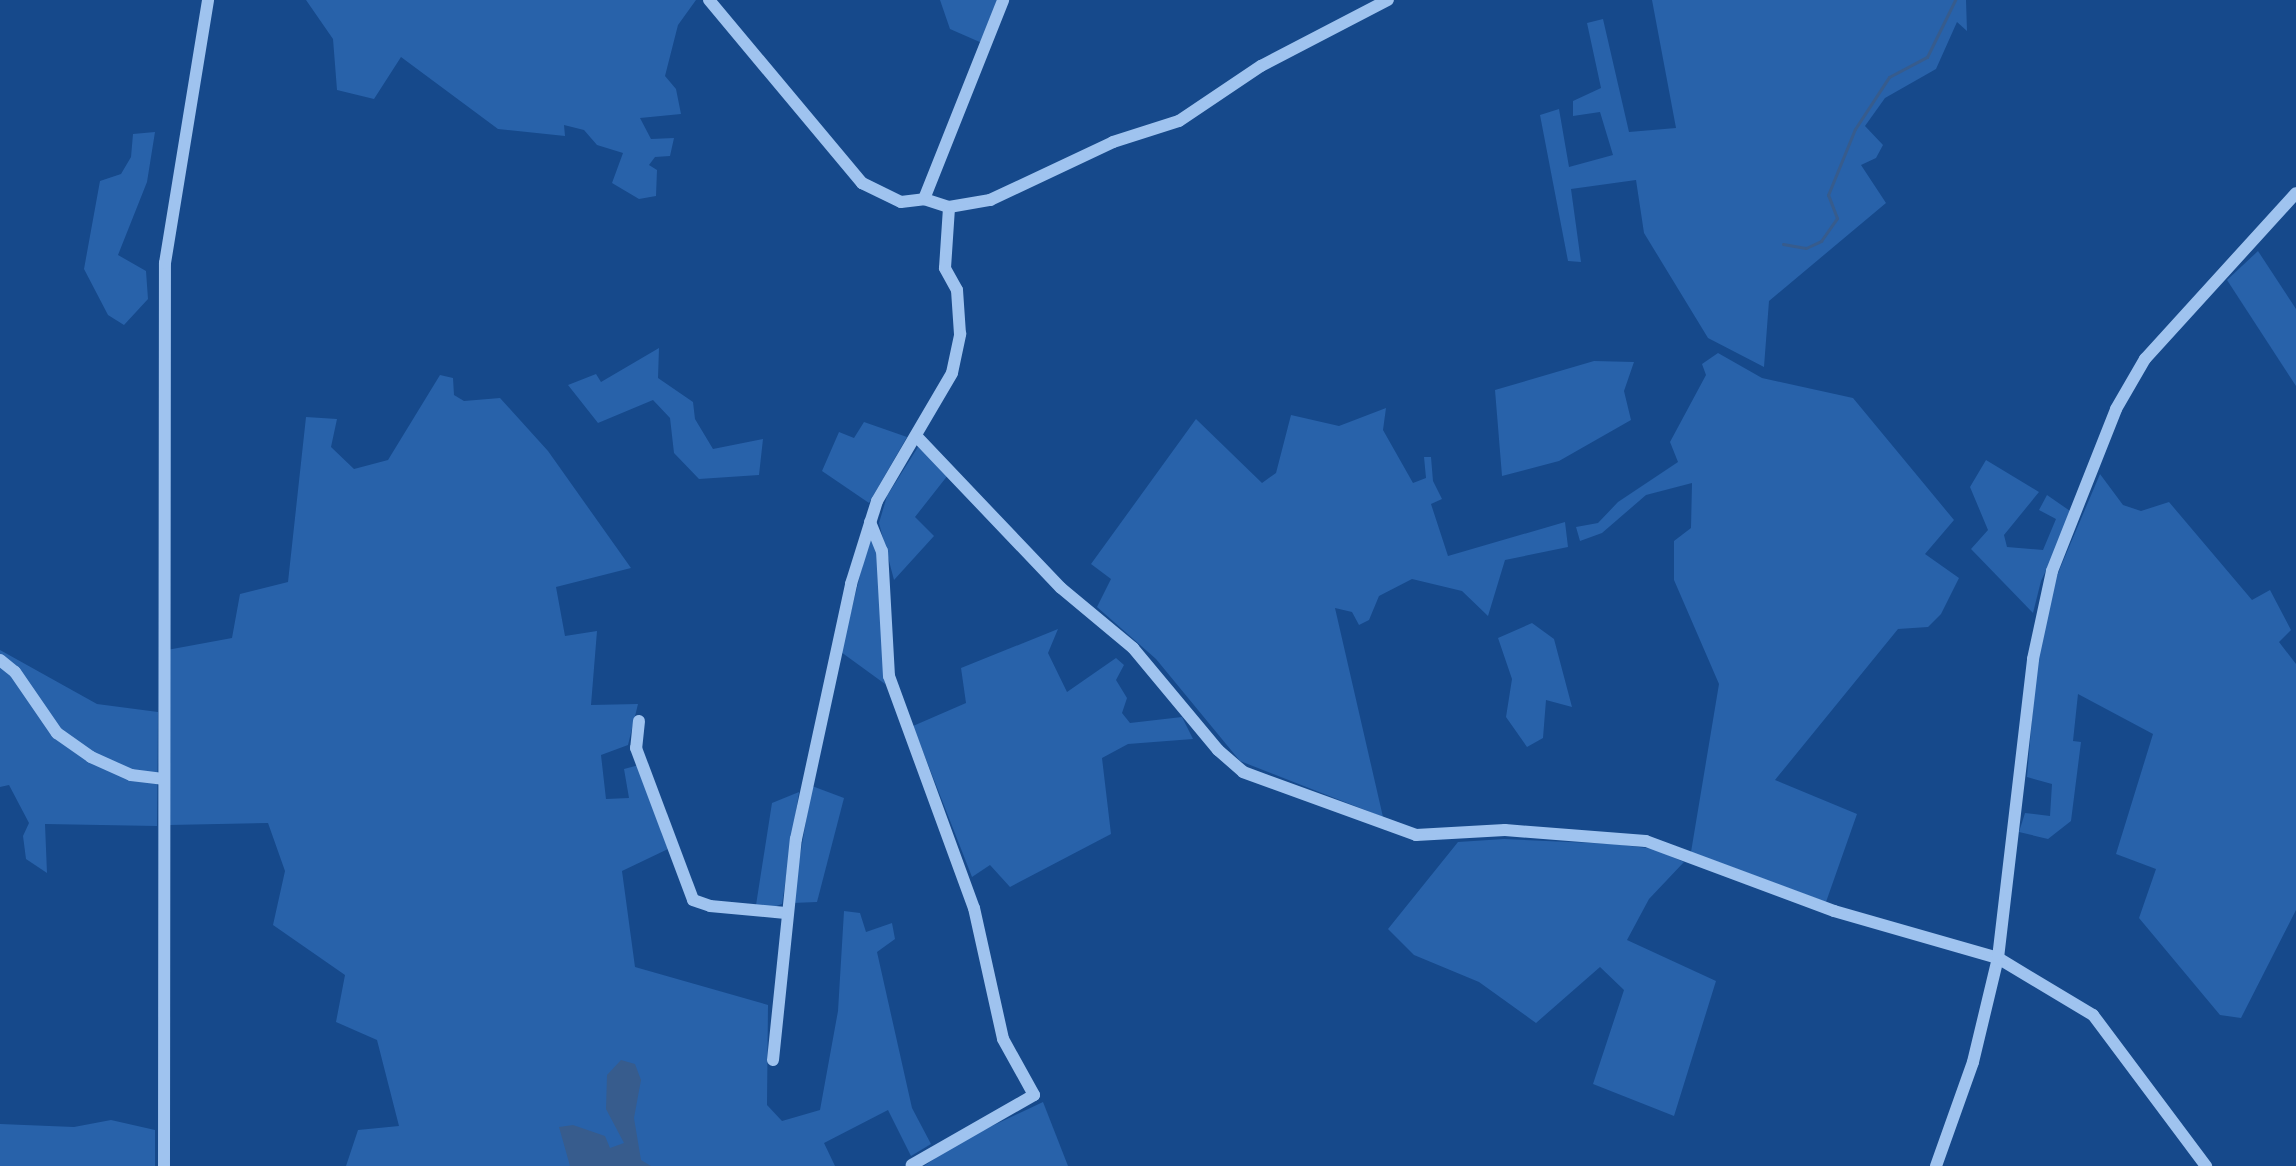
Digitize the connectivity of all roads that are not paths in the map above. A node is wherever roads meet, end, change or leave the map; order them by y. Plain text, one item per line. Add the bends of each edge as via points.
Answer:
1 (208, 0) edge
2 (709, 0) edge
3 (1003, 0) edge
4 (1388, 0) edge
5 (2296, 193) edge
6 (924, 199) junction
7 (949, 207) junction
8 (918, 438) junction
9 (870, 522) junction
10 (0, 660) edge
11 (639, 721) dead end
12 (163, 779) junction
13 (786, 913) junction
14 (1998, 958) junction
15 (773, 1060) dead end
16 (912, 1165) edge
17 (164, 1166) edge
18 (1936, 1166) edge
19 (2206, 1166) edge

1 - 12 street via 165,263
2 - 6 street via 848,171 901,202
3 - 6 street
4 - 7 street via 1261,66 1179,121 1113,142 990,200
5 - 14 street via 2145,359 2116,409 2052,571 2033,659
6 - 7 street
7 - 8 street via 945,268 957,290 960,334 952,373
8 - 9 street via 877,501
8 - 14 street via 1061,588 1133,648 1243,772 1416,835 1505,830 1646,841 1834,911
9 - 13 street via 823,702
9 - 16 street via 882,551 889,676 974,908 1003,1039 1034,1095
10 - 12 street via 15,672 57,733 91,757 131,775
11 - 13 street via 636,748 693,900 721,908
12 - 17 street
13 - 15 street
14 - 18 street via 1973,1062
14 - 19 street via 2093,1015

